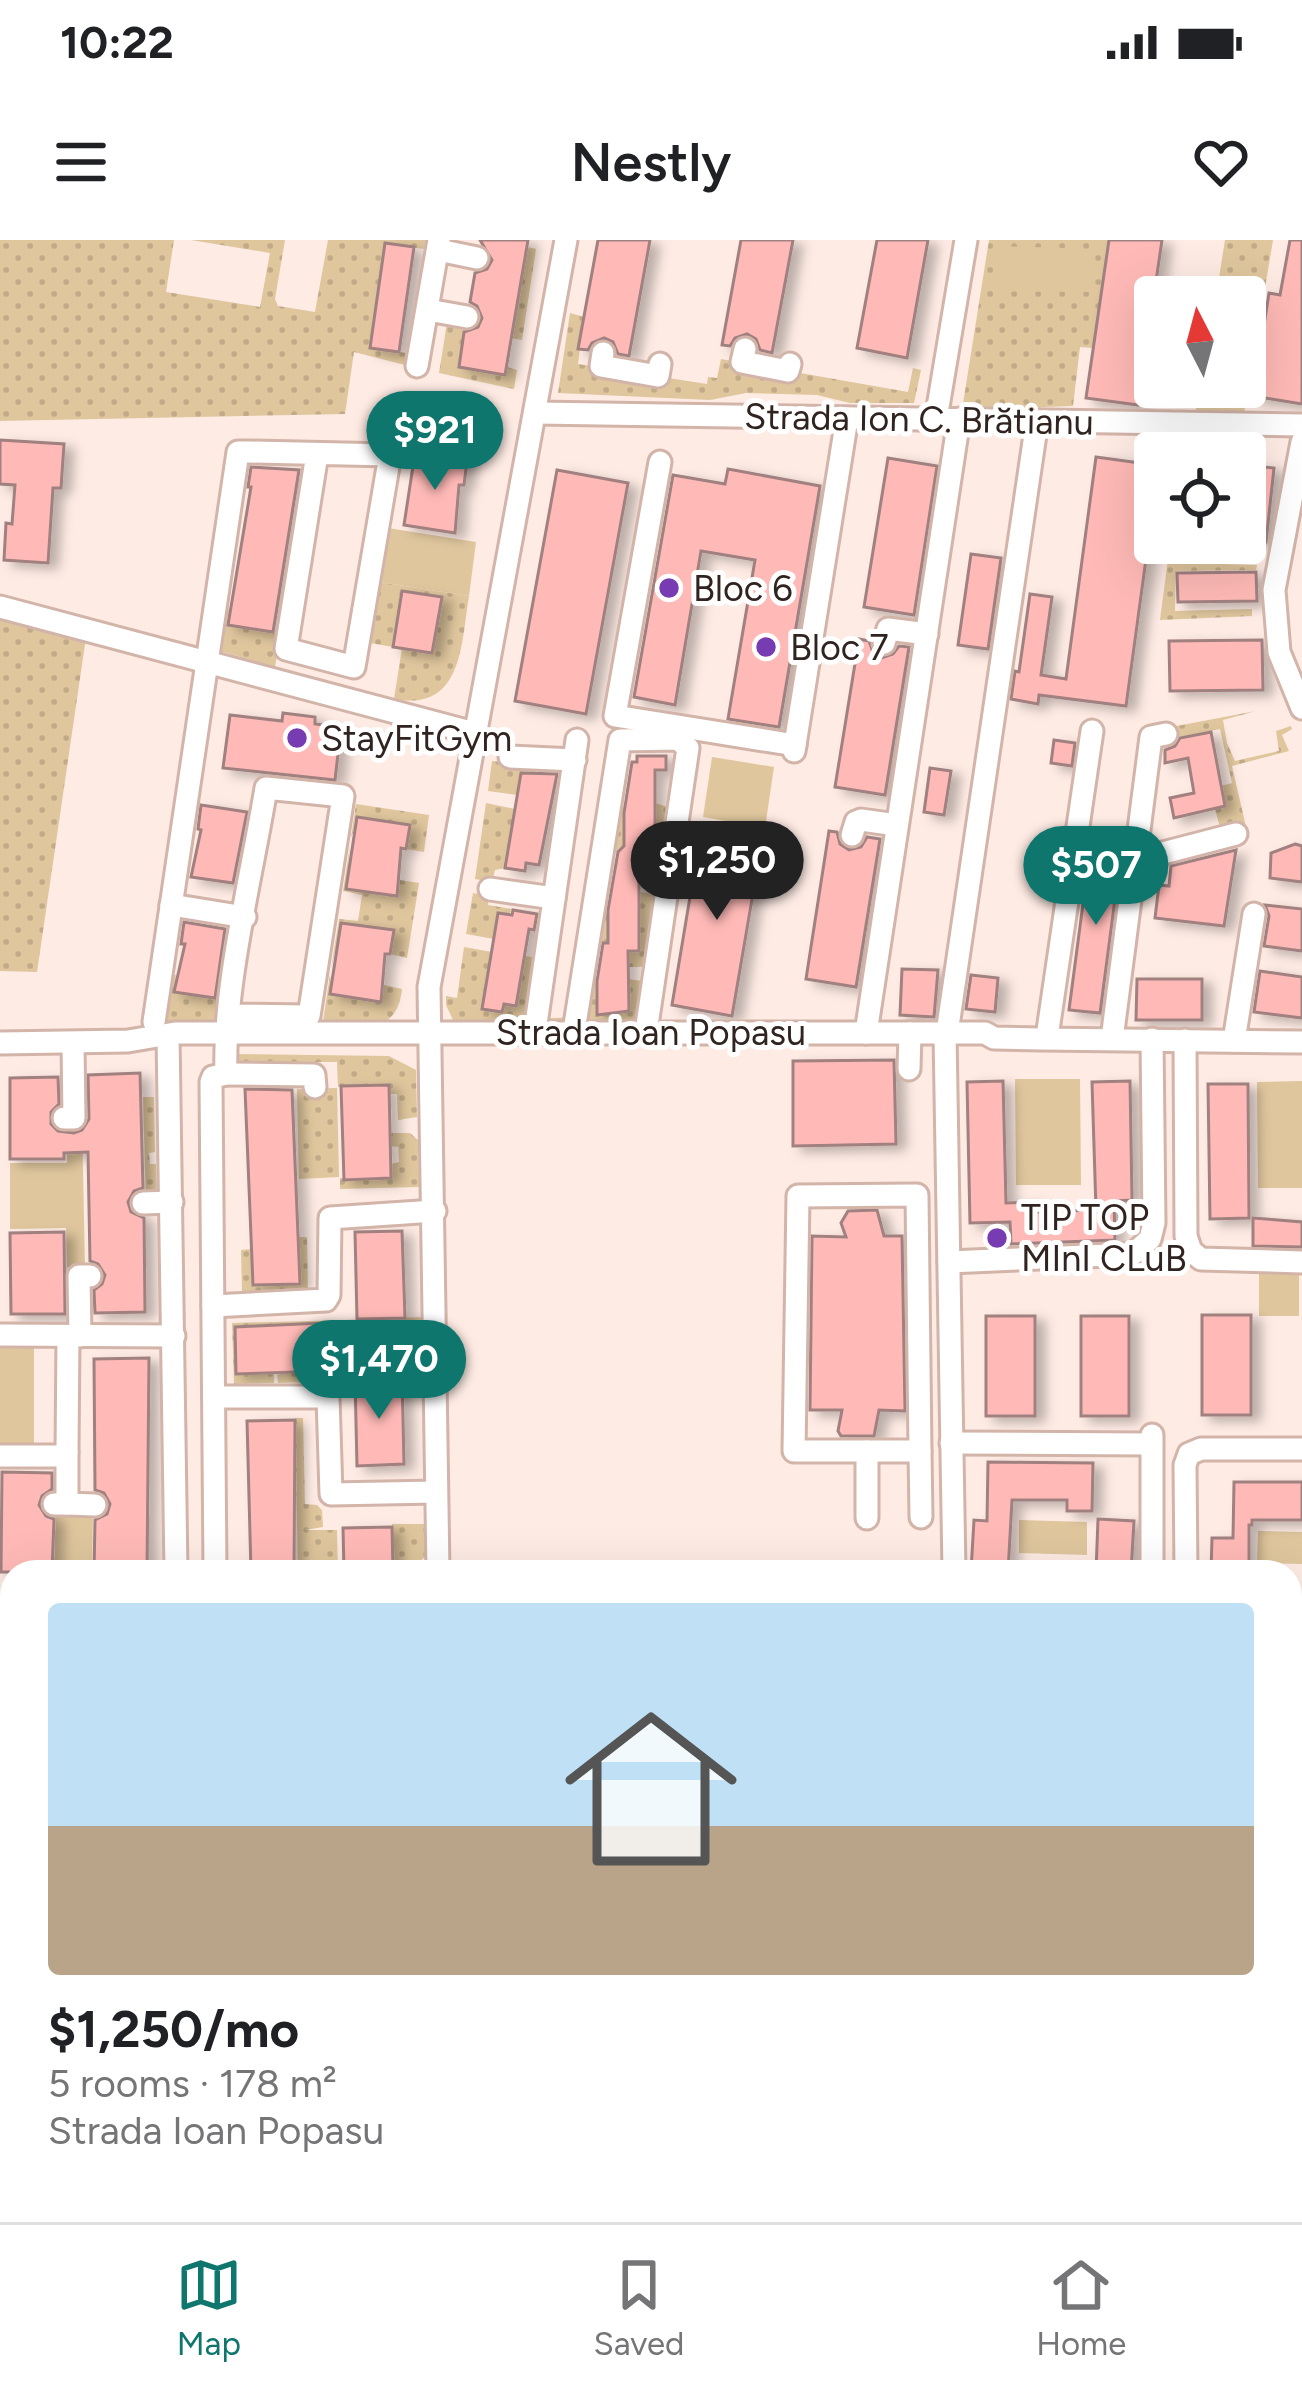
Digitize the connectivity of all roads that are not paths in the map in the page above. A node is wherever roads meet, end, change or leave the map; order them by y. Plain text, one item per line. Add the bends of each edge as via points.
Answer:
1 (566, 240) edge
2 (966, 240) edge
3 (439, 245) edge
4 (477, 257) dead end
5 (428, 310) junction
6 (467, 317) dead end
7 (745, 349) dead end
8 (603, 353) dead end
9 (660, 364) dead end
10 (790, 364) dead end
11 (417, 366) dead end
12 (536, 413) junction
13 (847, 418) junction
14 (948, 419) junction
15 (1037, 421) junction
16 (1302, 425) edge
17 (1302, 442) edge
18 (316, 454) junction
19 (659, 461) dead end
20 (0, 607) edge
21 (927, 634) junction
22 (884, 643) dead end
23 (322, 658) junction
24 (207, 662) junction
25 (315, 691) junction
26 (1302, 708) edge
27 (615, 716) junction
28 (1092, 731) dead end
29 (474, 733) junction
30 (1166, 734) dead end
31 (620, 740) junction
32 (510, 757) dead end
33 (897, 825) junction
34 (1236, 834) dead end
35 (852, 835) dead end
36 (1136, 860) junction
37 (490, 889) dead end
38 (554, 898) junction
39 (171, 904) junction
40 (1254, 914) dead end
41 (245, 917) junction
42 (228, 1025) junction
43 (161, 1028) junction
44 (429, 1030) junction
45 (535, 1031) junction
46 (574, 1031) junction
47 (646, 1031) junction
48 (866, 1033) junction
49 (910, 1033) junction
50 (946, 1033) junction
51 (1047, 1037) junction
52 (1112, 1039) junction
53 (1152, 1039) junction
54 (1185, 1040) junction
55 (1234, 1041) junction
56 (1302, 1042) edge
57 (0, 1043) edge
58 (74, 1043) junction
59 (909, 1069) dead end
60 (226, 1074) junction
61 (315, 1088) dead end
62 (75, 1118) dead end
63 (172, 1202) junction
64 (143, 1203) dead end
65 (435, 1211) junction
66 (1302, 1262) edge
67 (949, 1265) junction
68 (914, 1268) junction
69 (78, 1276) dead end
70 (213, 1306) junction
71 (0, 1336) edge
72 (74, 1336) junction
73 (174, 1336) junction
74 (148, 1393) dead end
75 (173, 1393) junction
76 (214, 1397) junction
77 (952, 1443) junction
78 (1302, 1449) edge
79 (867, 1451) junction
80 (920, 1451) junction
81 (67, 1452) junction
82 (0, 1456) edge
83 (436, 1492) junction
84 (94, 1505) dead end
85 (921, 1517) dead end
86 (867, 1518) dead end
87 (176, 1560) edge
88 (215, 1560) edge
89 (438, 1560) edge
90 (954, 1560) edge
91 (1152, 1560) edge
92 (1186, 1560) edge

1 - 12 street
2 - 14 street
3 - 4 street
3 - 5 street
5 - 6 street
5 - 11 street
7 - 10 street via 742,362 788,371
8 - 9 street via 601,367 658,376
12 - 13 street, Strada Ion C. Brătianu
12 - 29 street
13 - 14 street, Strada Ion C. Brătianu
13 - 27 street via 795,748
14 - 15 street, Strada Ion C. Brătianu
14 - 21 street
15 - 16 street, Strada Ion C. Brătianu via 1148,414
15 - 50 street
17 - 26 street via 1265,587
18 - 23 street via 286,649
18 - 23 street via 390,454 354,667
18 - 24 street via 238,452
19 - 27 street
20 - 24 street
21 - 22 street via 888,629
21 - 33 street
23 - 25 street
24 - 25 street
24 - 39 street
25 - 29 street
27 - 31 street
28 - 51 street
29 - 44 street via 429,988
30 - 36 street via 1150,737
31 - 46 street
31 - 47 street via 678,739 688,748
32 - 38 street via 576,750
33 - 35 street via 861,820
33 - 48 street
34 - 36 street
36 - 52 street
37 - 38 street
38 - 45 street
39 - 41 street
39 - 43 street
40 - 55 street
41 - 42 street
41 - 42 street via 266,788 283,782 343,796 309,1016
42 - 43 street, Strada Ioan Popasu
42 - 44 street, Strada Ioan Popasu
42 - 60 street
43 - 58 street, Strada Ioan Popasu via 128,1041
43 - 63 street
44 - 45 street, Strada Ioan Popasu
44 - 65 street
45 - 46 street, Strada Ioan Popasu
46 - 47 street, Strada Ioan Popasu
47 - 48 street, Strada Ioan Popasu
48 - 49 street, Strada Ioan Popasu
49 - 50 street, Strada Ioan Popasu
49 - 59 street
50 - 51 street, Strada Ioan Popasu
50 - 67 street
51 - 52 street, Strada Ioan Popasu
52 - 53 street, Strada Ioan Popasu
53 - 54 street, Strada Ioan Popasu
53 - 67 street via 1150,1239 1133,1254
54 - 55 street, Strada Ioan Popasu
54 - 66 street via 1190,1251 1201,1259
55 - 56 street, Strada Ioan Popasu
57 - 58 street, Strada Ioan Popasu
58 - 62 street
60 - 61 street via 314,1075
60 - 70 street via 211,1082
63 - 64 street
63 - 73 street
65 - 70 street via 330,1218 326,1300
65 - 83 street
67 - 68 street
67 - 77 street
68 - 79 street via 917,1195 798,1196 794,1451
68 - 80 street
69 - 72 street
70 - 76 street
71 - 72 street
72 - 73 street
72 - 81 street
73 - 75 street
74 - 75 street
75 - 87 street
76 - 83 street via 328,1397 332,1494
76 - 88 street
77 - 90 street
77 - 91 street via 1152,1437
78 - 92 street via 1189,1454
79 - 80 street
79 - 86 street
80 - 85 street
81 - 82 street
81 - 84 street via 61,1504
83 - 89 street

